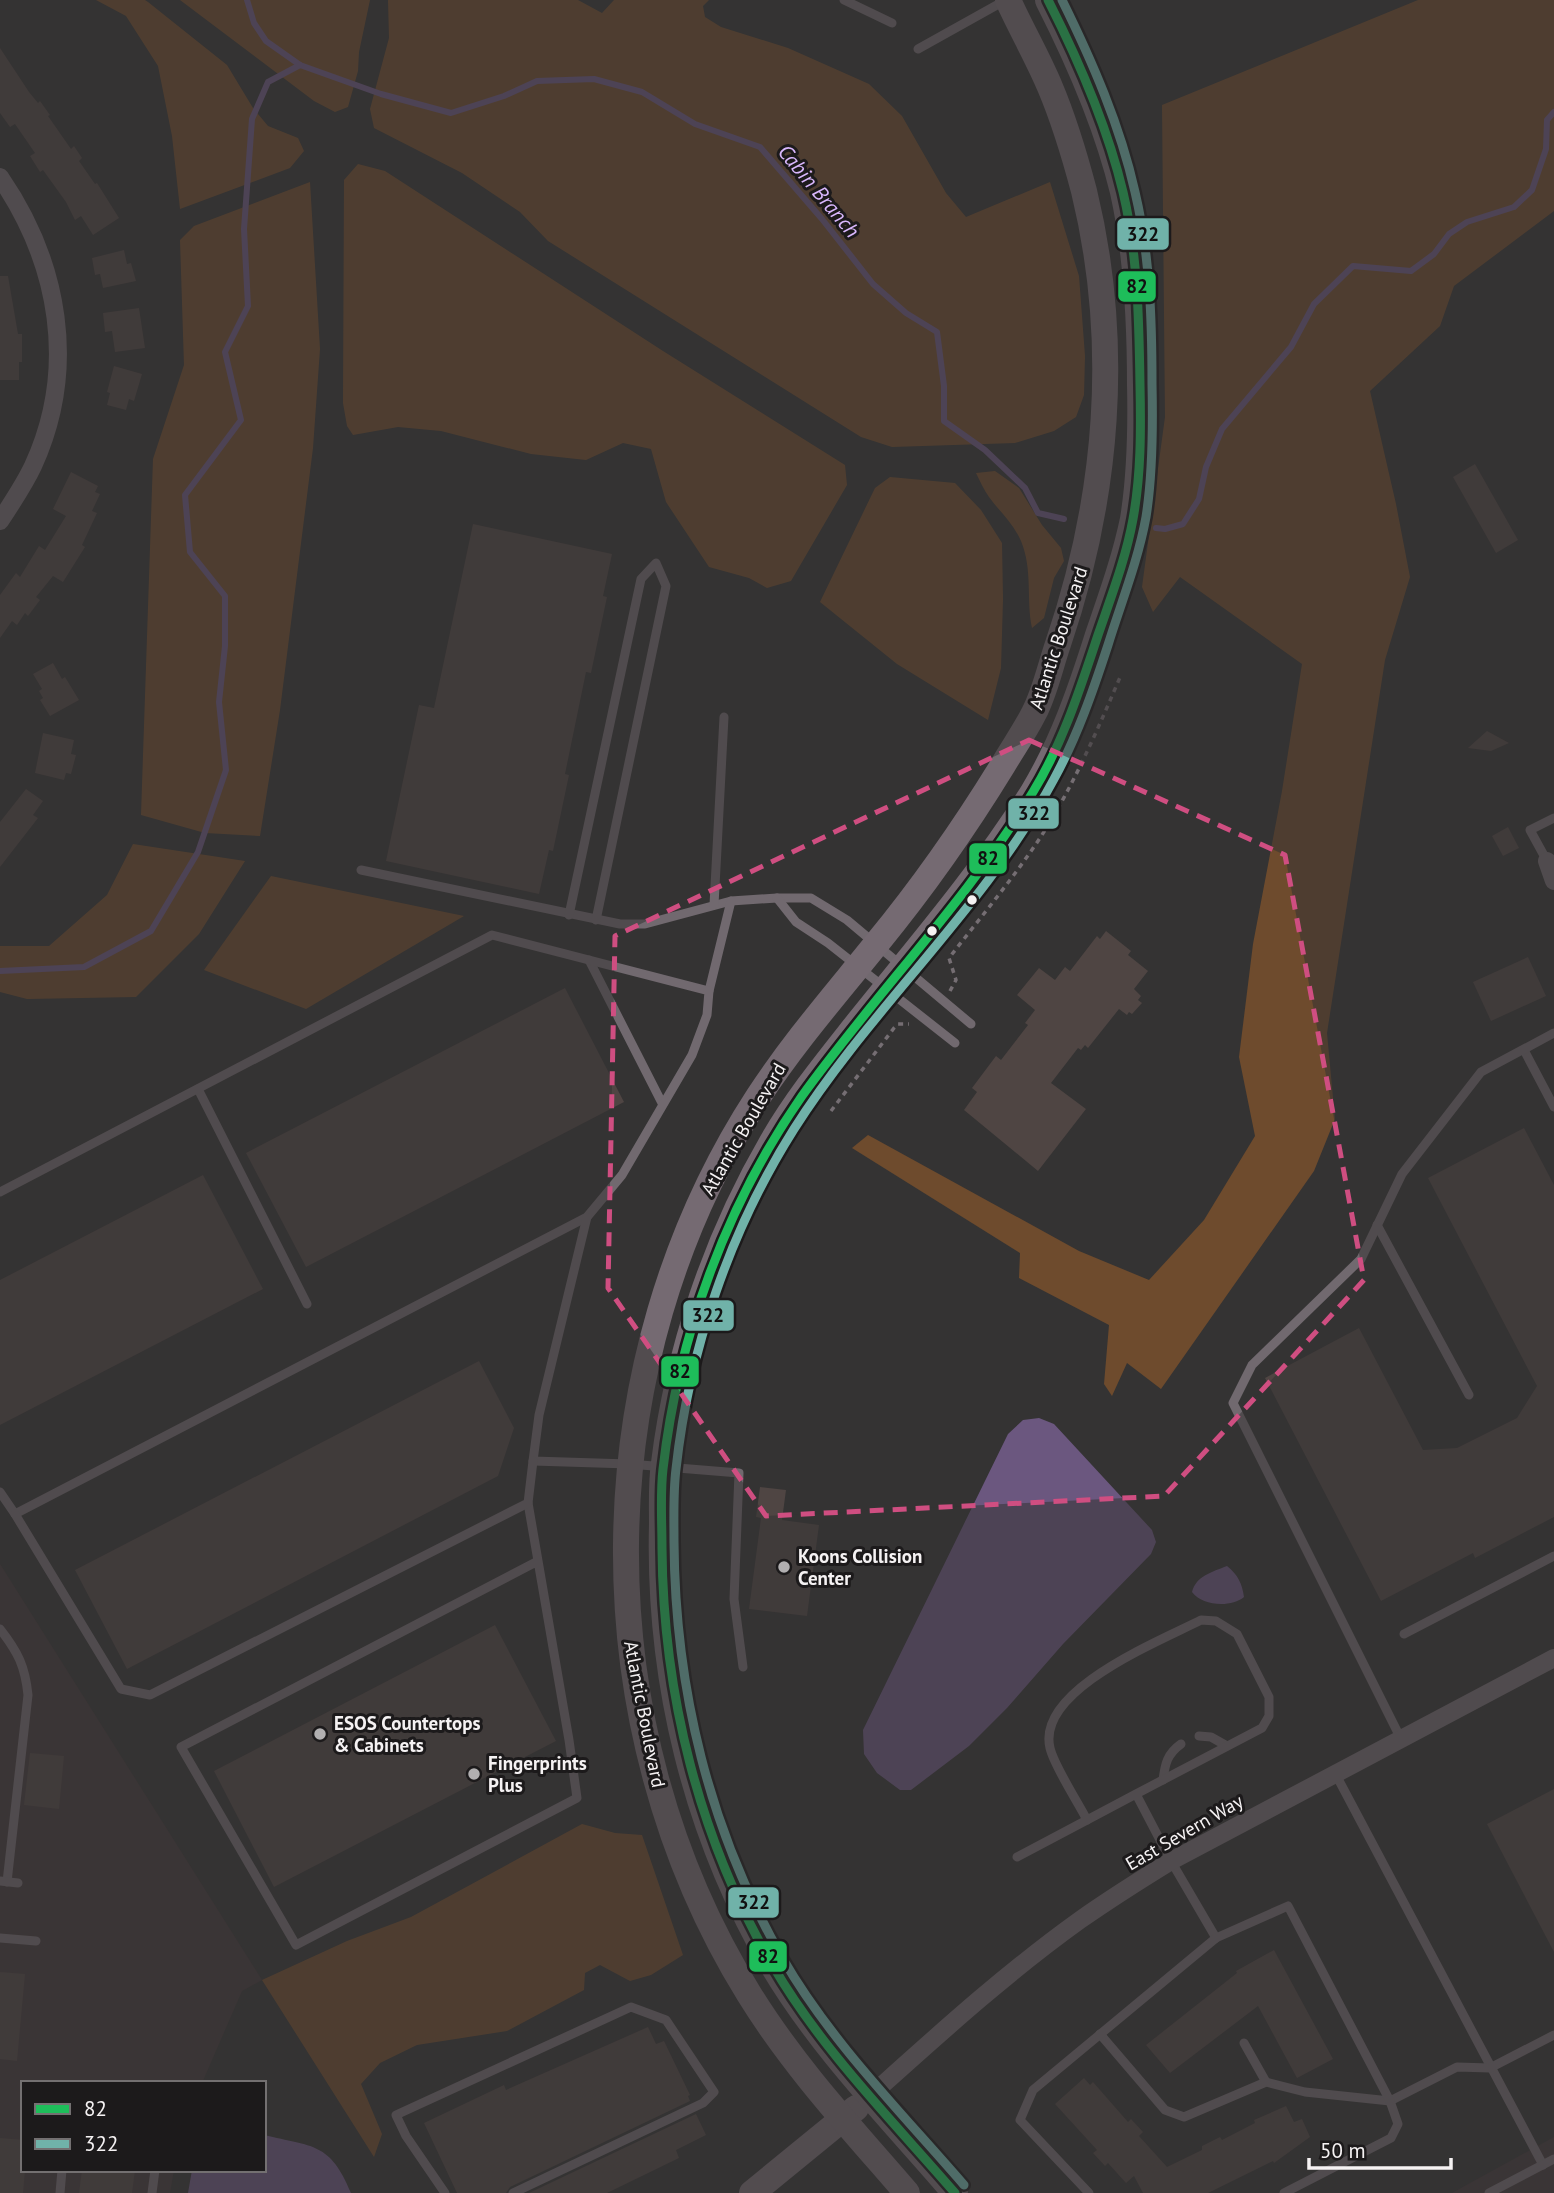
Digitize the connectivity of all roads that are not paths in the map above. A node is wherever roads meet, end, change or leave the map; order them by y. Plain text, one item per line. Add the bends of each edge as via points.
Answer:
1 (844, 0) edge
2 (1007, 0) edge
3 (1048, 0) edge
4 (892, 23) dead end
5 (918, 49) dead end
6 (0, 177) edge
7 (0, 521) edge
8 (724, 717) dead end
9 (1554, 818) edge
10 (1547, 860) joint
11 (361, 870) dead end
12 (1554, 881) edge
13 (776, 898) junction
14 (731, 901) junction
15 (714, 905) junction
16 (569, 915) junction
17 (596, 920) junction
18 (876, 945) junction
19 (589, 960) junction
20 (902, 966) junction
21 (856, 967) junction
22 (885, 988) junction
23 (709, 991) junction
24 (971, 1024) dead end
25 (1554, 1033) edge
26 (955, 1043) dead end
27 (1524, 1050) junction
28 (198, 1089) junction
29 (662, 1103) junction
30 (1554, 1107) edge
31 (0, 1192) edge
32 (587, 1217) junction
33 (1377, 1225) junction
34 (307, 1304) dead end
35 (1469, 1395) dead end
36 (533, 1461) junction
37 (629, 1464) junction
38 (663, 1468) junction
39 (0, 1492) edge
40 (528, 1503) junction
41 (15, 1514) junction
42 (1554, 1556) edge
43 (538, 1561) junction
44 (0, 1629) edge
45 (1404, 1634) dead end
46 (1554, 1658) edge
47 (743, 1667) dead end
48 (1199, 1736) dead end
49 (1401, 1739) junction
50 (1181, 1744) dead end
51 (1227, 1746) junction
52 (1335, 1773) junction
53 (1163, 1780) junction
54 (1136, 1794) junction
55 (1087, 1820) junction
56 (1017, 1857) dead end
57 (1171, 1861) junction
58 (8, 1882) edge
59 (0, 1938) edge
60 (1216, 1938) junction
61 (36, 1941) dead end
62 (1100, 2034) junction
63 (1554, 2035) edge
64 (1244, 2043) dead end
65 (1490, 2068) junction
66 (1266, 2082) junction
67 (870, 2096) junction
68 (1390, 2101) junction
69 (843, 2118) junction
70 (1554, 2159) edge
71 (1543, 2165) junction
72 (62, 2172) edge
73 (155, 2172) edge
74 (60, 2193) edge
75 (152, 2193) edge
76 (445, 2193) edge
77 (513, 2193) edge
78 (752, 2193) edge
79 (907, 2193) edge
80 (955, 2193) edge
81 (1089, 2193) edge
82 (1284, 2193) edge
83 (1489, 2193) edge

1 - 4 lane
2 - 5 lane
2 - 18 main road, Atlantic Boulevard via 1050,87 1083,189 1103,291 1103,455 1073,601 1036,710 931,873
3 - 20 main road, Atlantic Boulevard via 1109,143 1130,231 1140,320 1140,444 1132,521 1077,700 1034,789 976,873
6 - 7 street via 41,251 57,320 58,356 46,430 33,466
8 - 15 lane
9 - 10 lane via 1530,830
10 - 12 street
11 - 16 lane
13 - 14 lane
13 - 18 lane via 811,898
13 - 21 lane via 796,922
14 - 15 lane
14 - 23 lane
15 - 17 lane via 645,924
16 - 17 lane
16 - 17 lane via 641,579 656,563 666,586
18 - 20 lane
18 - 21 main road, Atlantic Boulevard
19 - 23 lane
19 - 28 lane via 492,935
19 - 29 lane
20 - 22 main road, Atlantic Boulevard
20 - 24 lane
21 - 22 lane
21 - 37 main road, Atlantic Boulevard via 755,1101 696,1213 663,1300
22 - 26 lane
22 - 38 main road, Atlantic Boulevard via 802,1096 737,1208 688,1345
23 - 29 lane via 707,1015 692,1055
25 - 27 lane
27 - 30 lane
27 - 33 lane via 1482,1072 1402,1174
28 - 31 lane
28 - 34 lane
29 - 32 lane via 622,1175
32 - 36 lane via 539,1415
32 - 41 lane
33 - 35 lane
33 - 49 lane via 1361,1259 1252,1365 1233,1403
36 - 37 lane
36 - 40 lane
37 - 38 lane
37 - 69 main road, Atlantic Boulevard via 625,1570 630,1646 649,1755 663,1802 699,1902 747,1991 804,2074
38 - 47 lane via 739,1474 734,1599
38 - 67 main road, Atlantic Boulevard via 661,1559 667,1653 695,1785 724,1867 756,1935 831,2051
39 - 41 lane
40 - 41 lane via 150,1695 121,1689
40 - 43 lane
42 - 45 lane
43 - 43 lane via 576,1798 296,1945 181,1747
44 - 58 lane via 25,1670 28,1695
46 - 49 street, East Severn Way
48 - 51 lane
49 - 52 street, East Severn Way
50 - 53 lane via 1171,1751
51 - 53 lane
51 - 55 lane via 1262,1728 1269,1716 1269,1697 1237,1634 1216,1621 1201,1620 1123,1659 1077,1690 1056,1714 1049,1731 1050,1749
52 - 57 street, East Severn Way
52 - 65 lane
53 - 54 lane
54 - 55 lane
54 - 57 lane
55 - 56 lane
57 - 60 lane
57 - 67 street, East Severn Way via 1088,1914 980,1998
59 - 61 lane
60 - 62 lane
60 - 68 lane via 1288,1906
62 - 66 lane via 1165,2110 1184,2117
62 - 81 lane via 1033,2090 1020,2120
63 - 65 lane
64 - 66 lane
65 - 68 lane via 1457,2067
65 - 71 lane
66 - 68 lane via 1305,2092
67 - 69 main road
67 - 80 main road, Atlantic Boulevard
68 - 82 lane via 1398,2124 1391,2138
69 - 78 main road
69 - 79 main road, Atlantic Boulevard
70 - 71 lane
71 - 83 lane
72 - 74 lane
73 - 75 lane
76 - 77 lane via 396,2115 631,2007 666,2020 714,2092 703,2103

